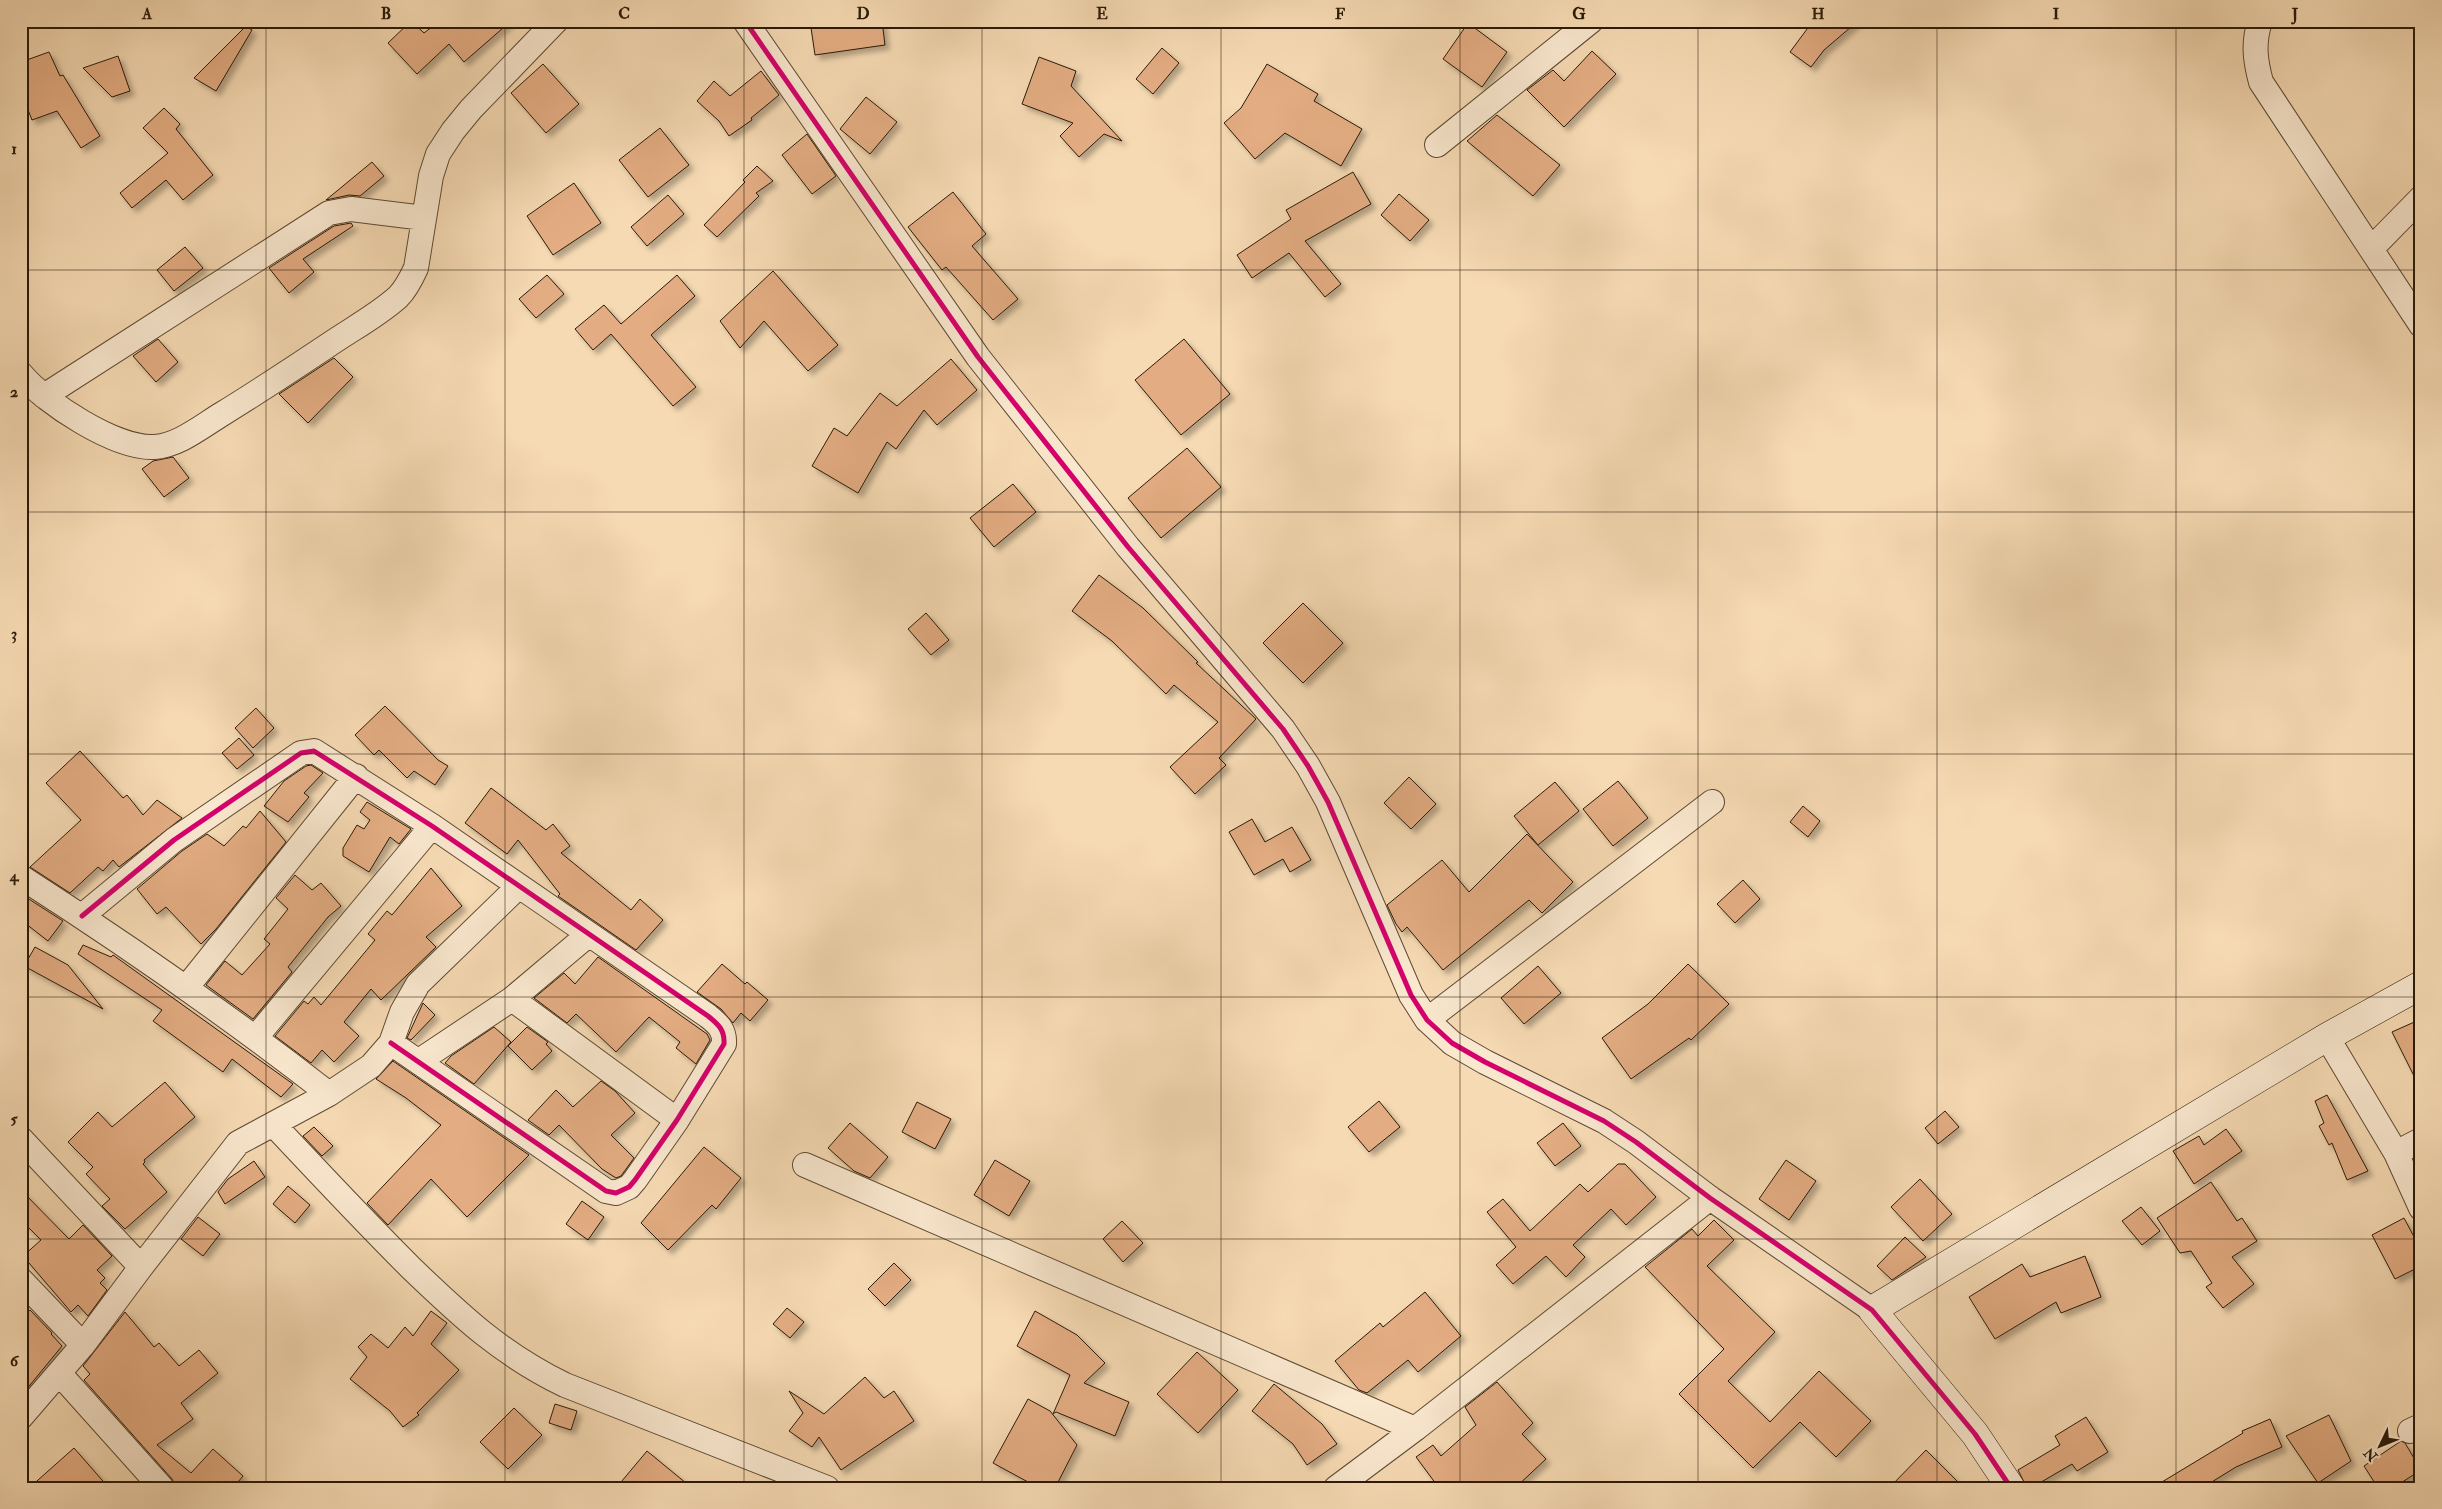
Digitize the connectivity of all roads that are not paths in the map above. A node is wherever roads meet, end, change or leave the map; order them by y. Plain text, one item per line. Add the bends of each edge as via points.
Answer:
1 (556, 21) edge
2 (745, 21) edge
3 (1592, 21) edge
4 (2260, 21) edge
5 (1437, 145) dead end
6 (2421, 198) edge
7 (424, 218) junction
8 (2372, 248) junction
9 (2417, 313) edge
10 (21, 374) edge
11 (44, 396) junction
12 (356, 776) junction
13 (1712, 802) dead end
14 (432, 826) junction
15 (21, 877) edge
16 (519, 886) junction
17 (82, 916) junction
18 (588, 935) junction
19 (2421, 985) edge
20 (186, 988) junction
21 (512, 998) junction
22 (1427, 1020) junction
23 (256, 1037) junction
24 (2327, 1037) junction
25 (391, 1044) junction
26 (420, 1061) junction
27 (329, 1094) junction
28 (678, 1120) junction
29 (274, 1125) junction
30 (21, 1139) edge
31 (2421, 1140) edge
32 (2396, 1153) junction
33 (805, 1165) dead end
34 (1710, 1198) junction
35 (2421, 1208) edge
36 (141, 1266) junction
37 (21, 1280) edge
38 (1872, 1310) junction
39 (84, 1345) junction
40 (59, 1373) junction
41 (21, 1417) edge
42 (1416, 1428) junction
43 (162, 1488) edge
44 (827, 1488) edge
45 (1336, 1488) edge
46 (2011, 1488) edge

1 - 7 street via 453,131 438,154 430,176
2 - 22 street via 978,357 1122,539 1283,729 1328,802 1411,995
3 - 5 street
4 - 8 street via 2255,58 2261,82
6 - 8 street
7 - 11 street via 351,209 329,213
7 - 11 street via 416,268 400,295 269,385 175,442 155,447 118,441
8 - 9 street
10 - 11 street
12 - 14 street
12 - 17 street via 322,754 307,750 300,753 174,840
12 - 20 street
13 - 22 street
14 - 16 street
14 - 23 street
15 - 17 street
16 - 18 street
16 - 25 street via 418,984 402,1012
17 - 20 street
18 - 21 street
18 - 28 street via 722,1029 724,1044
19 - 24 street
20 - 23 street
21 - 26 street
21 - 28 street
22 - 34 street via 1452,1043 1485,1062 1604,1121
23 - 27 street
24 - 32 street
24 - 38 street
25 - 26 street
25 - 27 street via 371,1066
26 - 28 street via 606,1191 616,1193 629,1186
27 - 29 street
29 - 36 street via 238,1143
29 - 44 street via 364,1222 460,1314 495,1344 531,1368 565,1385
30 - 36 street
31 - 32 street
32 - 35 street
33 - 42 street
34 - 38 street
34 - 42 street
36 - 39 street
37 - 39 street
38 - 46 street via 1975,1434
39 - 40 street
40 - 41 street
40 - 43 street
42 - 45 street

